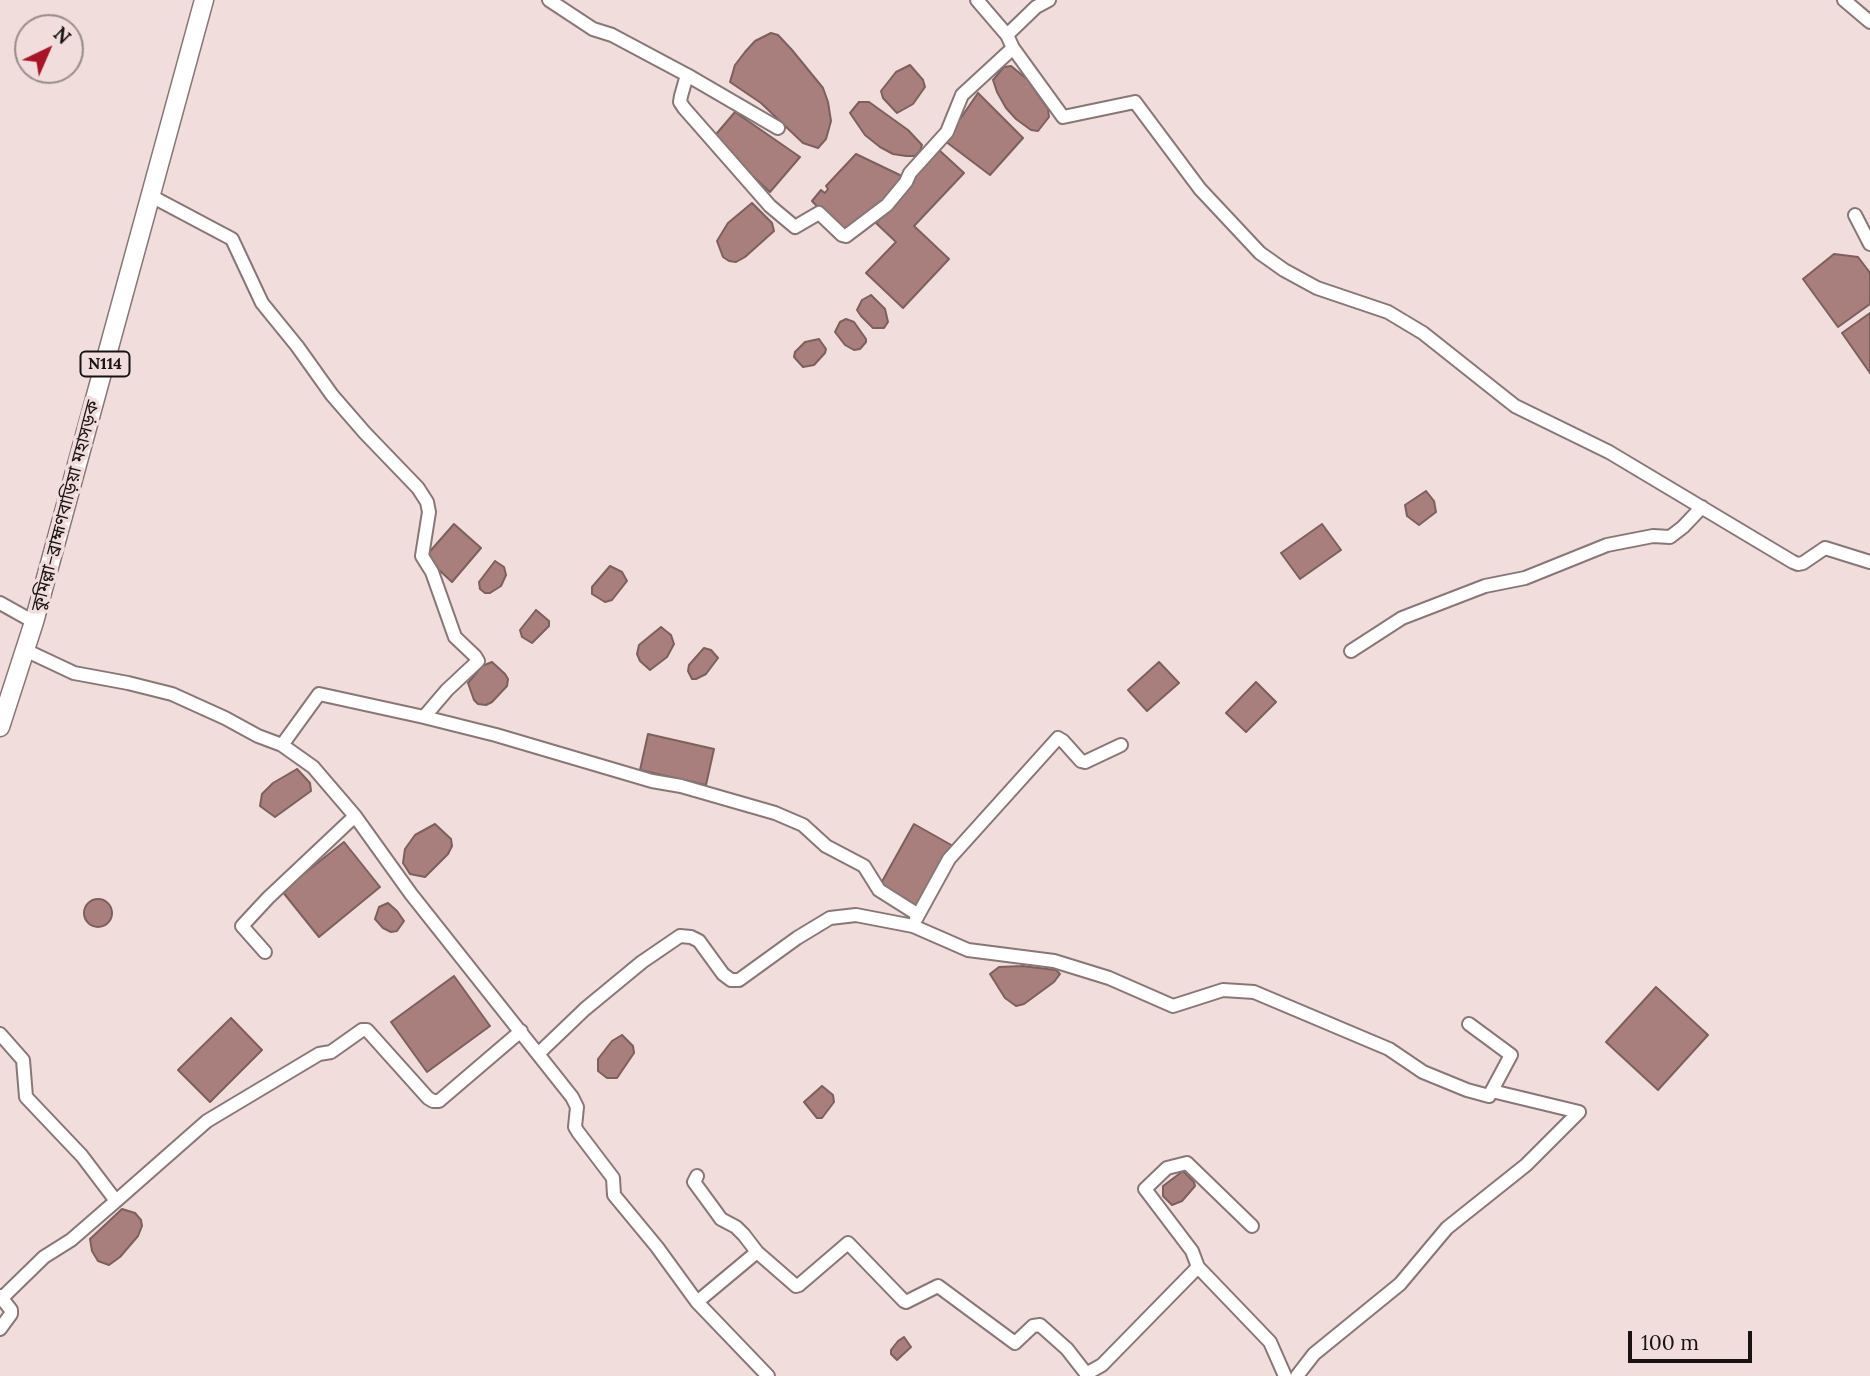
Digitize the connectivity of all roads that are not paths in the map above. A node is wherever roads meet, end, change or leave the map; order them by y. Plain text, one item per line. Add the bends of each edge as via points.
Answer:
1 (204, 0) edge
2 (549, 0) edge
3 (977, 0) edge
4 (1049, 0) edge
5 (1844, 0) edge
6 (1870, 22) edge
7 (1010, 41) junction
8 (687, 75) junction
9 (778, 128) dead end
10 (151, 197) junction
11 (1855, 215) dead end
12 (1870, 244) edge
13 (1702, 507) junction
14 (1870, 562) edge
15 (0, 603) edge
16 (34, 622) junction
17 (25, 650) junction
18 (1351, 651) dead end
19 (424, 717) junction
20 (0, 727) edge
21 (282, 745) junction
22 (1121, 746) dead end
23 (355, 816) junction
24 (915, 920) junction
25 (265, 951) dead end
26 (1469, 1024) dead end
27 (521, 1031) junction
28 (0, 1034) edge
29 (539, 1053) junction
30 (1492, 1091) junction
31 (697, 1176) dead end
32 (116, 1201) junction
33 (1252, 1226) dead end
34 (757, 1252) junction
35 (1198, 1267) junction
36 (1, 1297) edge
37 (697, 1302) junction
38 (0, 1329) edge
39 (1087, 1375) edge
40 (768, 1376) edge
41 (1286, 1376) edge
42 (1297, 1376) edge

1 - 10 highway, কুমিল্লা–ব্রাহ্মণবাড়িয়া মহাসড়ক / N114
2 - 8 street via 593,29
3 - 7 street
4 - 7 street via 1036,7
5 - 6 street
7 - 8 street via 962,95 947,132 887,205 844,236 819,213 795,227 770,206 680,102
7 - 13 street via 1063,117 1135,102 1200,189 1260,253 1284,270 1317,288 1388,312 1423,333 1516,405 1609,452
8 - 9 street
10 - 16 highway, কুমিল্লা–ব্রাহ্মণবাড়িয়া মহাসড়ক / N114
10 - 19 street via 232,239 262,303 331,395 427,502 422,556 455,637 478,661
11 - 12 street
13 - 14 street via 1798,564 1825,548
13 - 18 street via 1670,537 1607,545 1525,578 1485,586 1402,618
15 - 16 street
16 - 17 highway, কুমিল্লা–ব্রাহ্মণবাড়িয়া মহাসড়ক / N114
17 - 20 highway, কুমিল্লা–ব্রাহ্মণবাড়িয়া মহাসড়ক / N114
17 - 21 street via 74,673 172,694
19 - 21 street via 319,694
19 - 24 street via 784,817 864,866 879,890
21 - 23 street via 313,767
22 - 24 street via 1085,762 1058,738 949,859
23 - 25 street via 242,926
23 - 27 street
24 - 29 street via 856,915 830,918 739,980 723,974 699,941 680,936 585,1009
24 - 30 street via 968,950 1054,961 1109,978 1172,1006 1223,990 1254,992 1389,1049 1423,1072 1456,1086 1489,1096
26 - 30 street via 1511,1055
27 - 29 street
27 - 32 street via 439,1101 433,1101 367,1030 362,1030 207,1121
28 - 32 street via 23,1060 26,1097 82,1156
29 - 37 street via 572,1097 577,1107 575,1127 613,1178 614,1195
30 - 42 street via 1578,1112 1526,1166 1447,1228 1399,1284 1314,1354
31 - 34 street via 694,1182 721,1219 744,1235
32 - 36 street
33 - 35 street via 1187,1163 1167,1168 1145,1189 1192,1251
34 - 37 street
34 - 39 street via 796,1286 848,1243 904,1301 938,1286 1015,1343 1040,1325
35 - 39 street
35 - 41 street via 1270,1342
36 - 38 street via 11,1314
37 - 40 street

